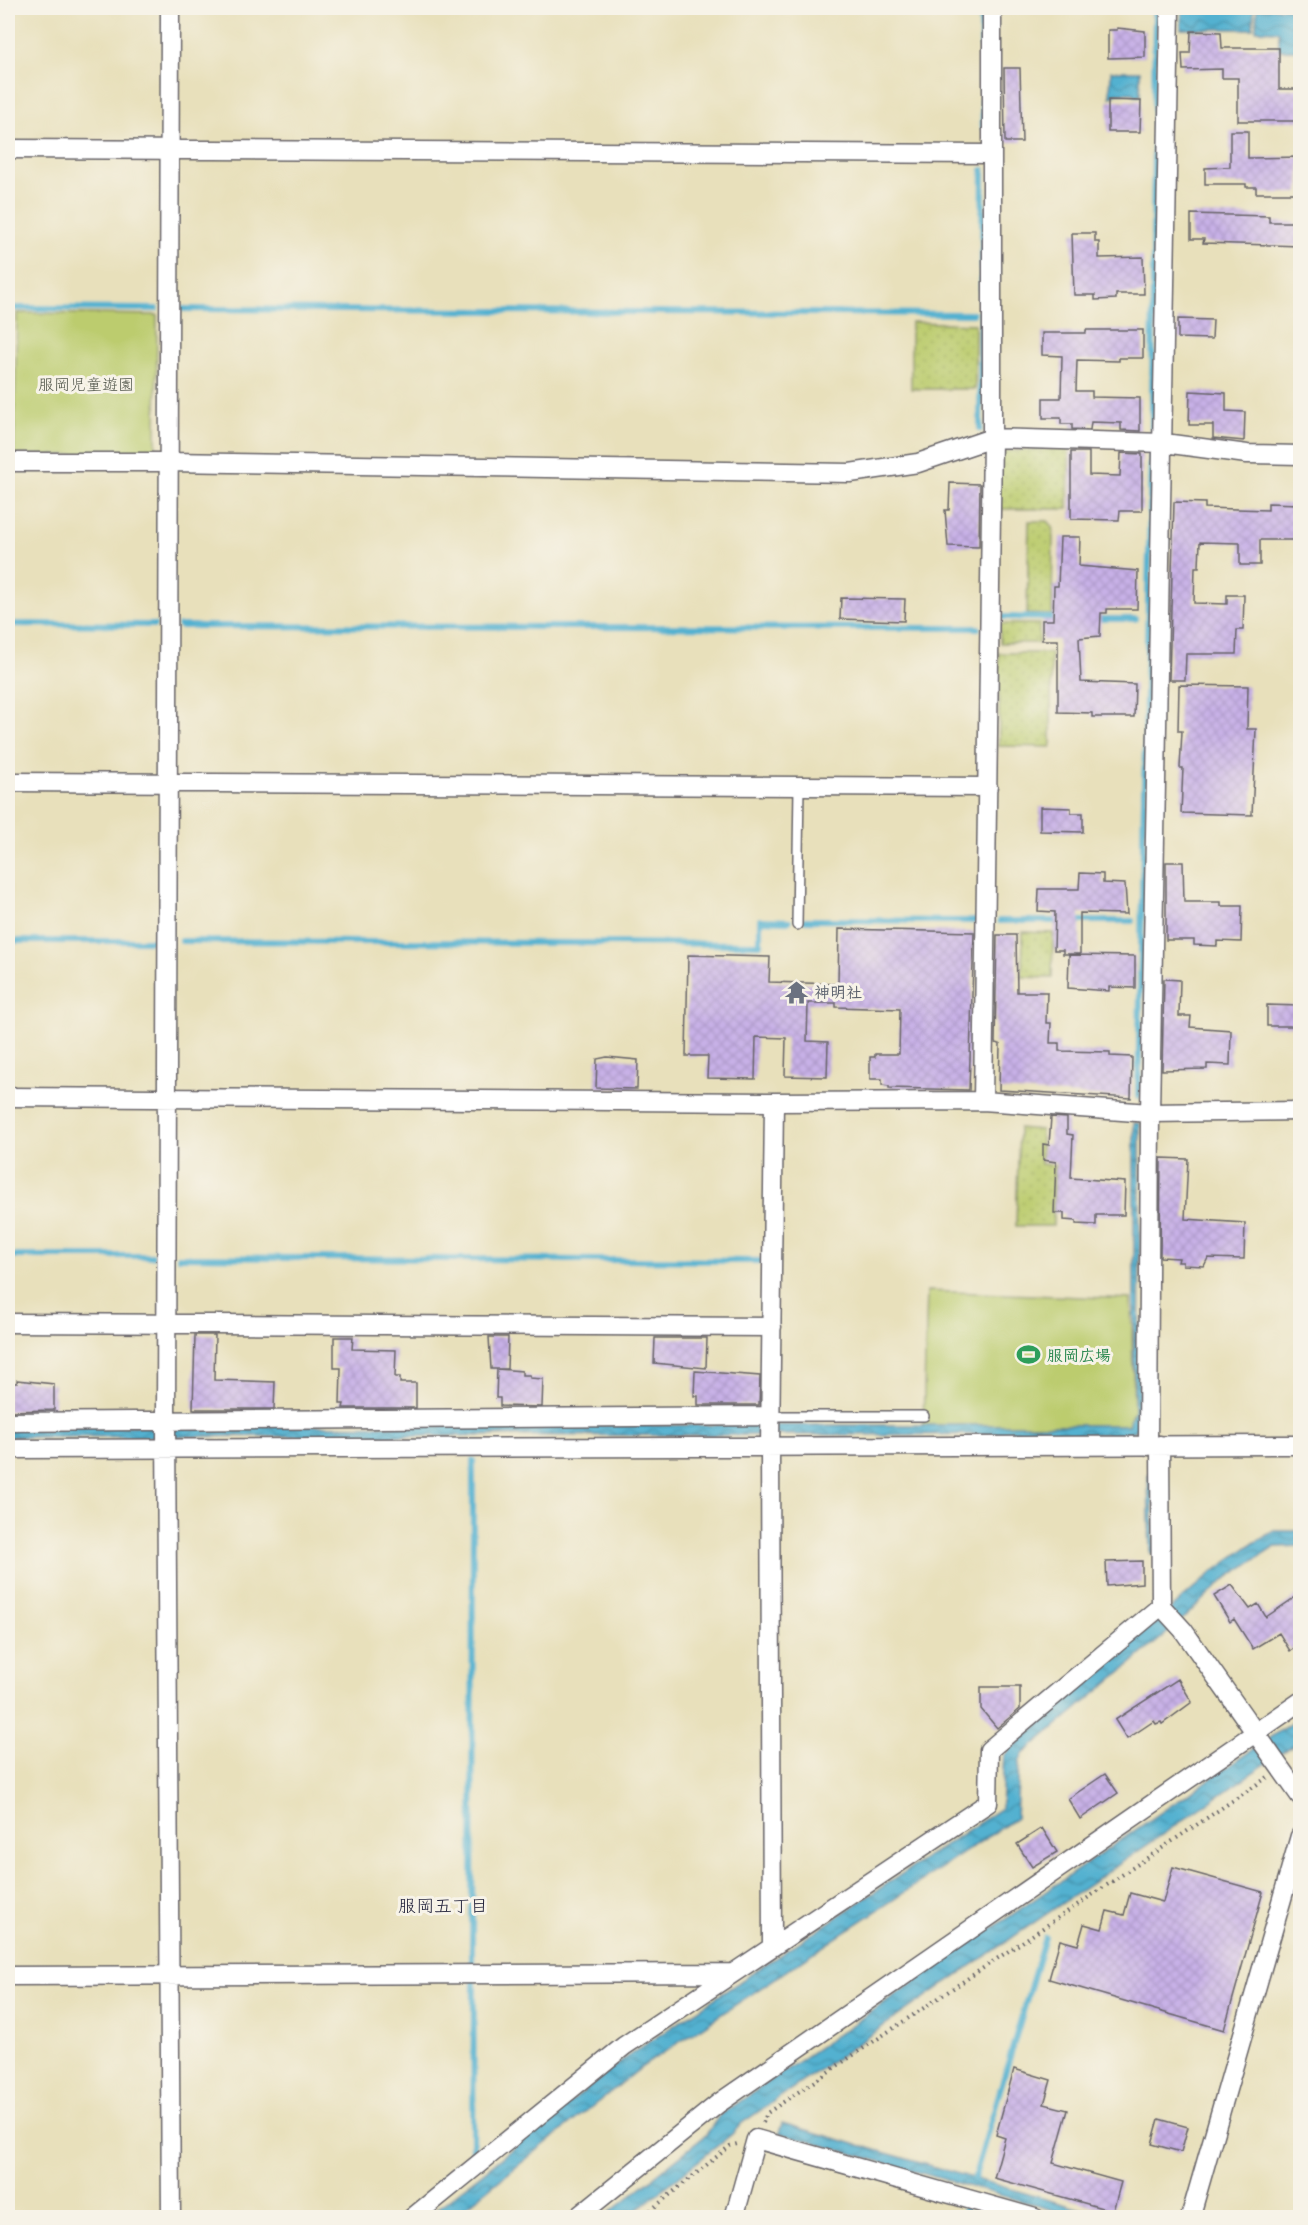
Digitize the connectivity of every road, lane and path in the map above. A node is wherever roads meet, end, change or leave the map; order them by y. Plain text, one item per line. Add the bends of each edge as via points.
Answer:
1 (170, 8) edge
2 (992, 8) edge
3 (1170, 8) edge
4 (8, 149) edge
5 (170, 150) junction
6 (992, 154) junction
7 (992, 438) junction
8 (1164, 443) junction
9 (1300, 455) edge
10 (8, 462) edge
11 (169, 462) junction
12 (8, 782) edge
13 (168, 782) junction
14 (799, 786) junction
15 (988, 787) junction
16 (797, 925) dead end
17 (8, 1097) edge
18 (167, 1098) junction
19 (983, 1101) junction
20 (774, 1102) junction
21 (1300, 1111) edge
22 (1150, 1113) junction
23 (8, 1323) edge
24 (166, 1324) junction
25 (772, 1327) junction
26 (771, 1416) junction
27 (924, 1416) dead end
28 (8, 1422) edge
29 (166, 1423) junction
30 (1300, 1445) edge
31 (1154, 1446) junction
32 (770, 1447) junction
33 (8, 1449) edge
34 (166, 1449) junction
35 (1162, 1608) junction
36 (1300, 1702) edge
37 (1259, 1736) junction
38 (1279, 1765) junction
39 (1300, 1796) edge
40 (1300, 1836) edge
41 (772, 1947) junction
42 (732, 1973) junction
43 (8, 1976) edge
44 (169, 1976) junction
45 (756, 2139) junction
46 (171, 2217) edge
47 (412, 2217) edge
48 (576, 2217) edge
49 (641, 2217) edge
50 (734, 2217) edge
51 (1035, 2217) edge
52 (1190, 2217) edge

1 - 5 street
2 - 6 street
3 - 8 street
4 - 5 street
5 - 6 street
5 - 11 street
6 - 7 street
7 - 8 street
7 - 11 street via 918,463 850,473
7 - 15 street
8 - 9 street
8 - 22 street
10 - 11 street
11 - 13 street
12 - 13 street
13 - 14 street
13 - 18 street
14 - 15 street
14 - 16 lane
15 - 19 street
17 - 18 street
18 - 20 street
18 - 24 street
19 - 20 street
19 - 22 street
20 - 25 street
21 - 22 street
22 - 31 street
23 - 24 street
24 - 25 street
24 - 29 street
25 - 26 street
26 - 27 lane
26 - 29 street
26 - 32 street
28 - 29 street
29 - 34 street
30 - 31 street
31 - 32 street
31 - 35 street
32 - 34 street
32 - 41 street
33 - 34 street
34 - 44 street
35 - 37 street
35 - 41 street via 989,1750 988,1803
36 - 37 street
37 - 38 street
37 - 48 street via 719,2103
38 - 39 street
38 - 45 path via 767,2113
40 - 52 street
41 - 42 street
42 - 44 street
42 - 47 street via 624,2046
43 - 44 street
44 - 46 street
45 - 49 path via 730,2146
45 - 50 street
45 - 51 street

